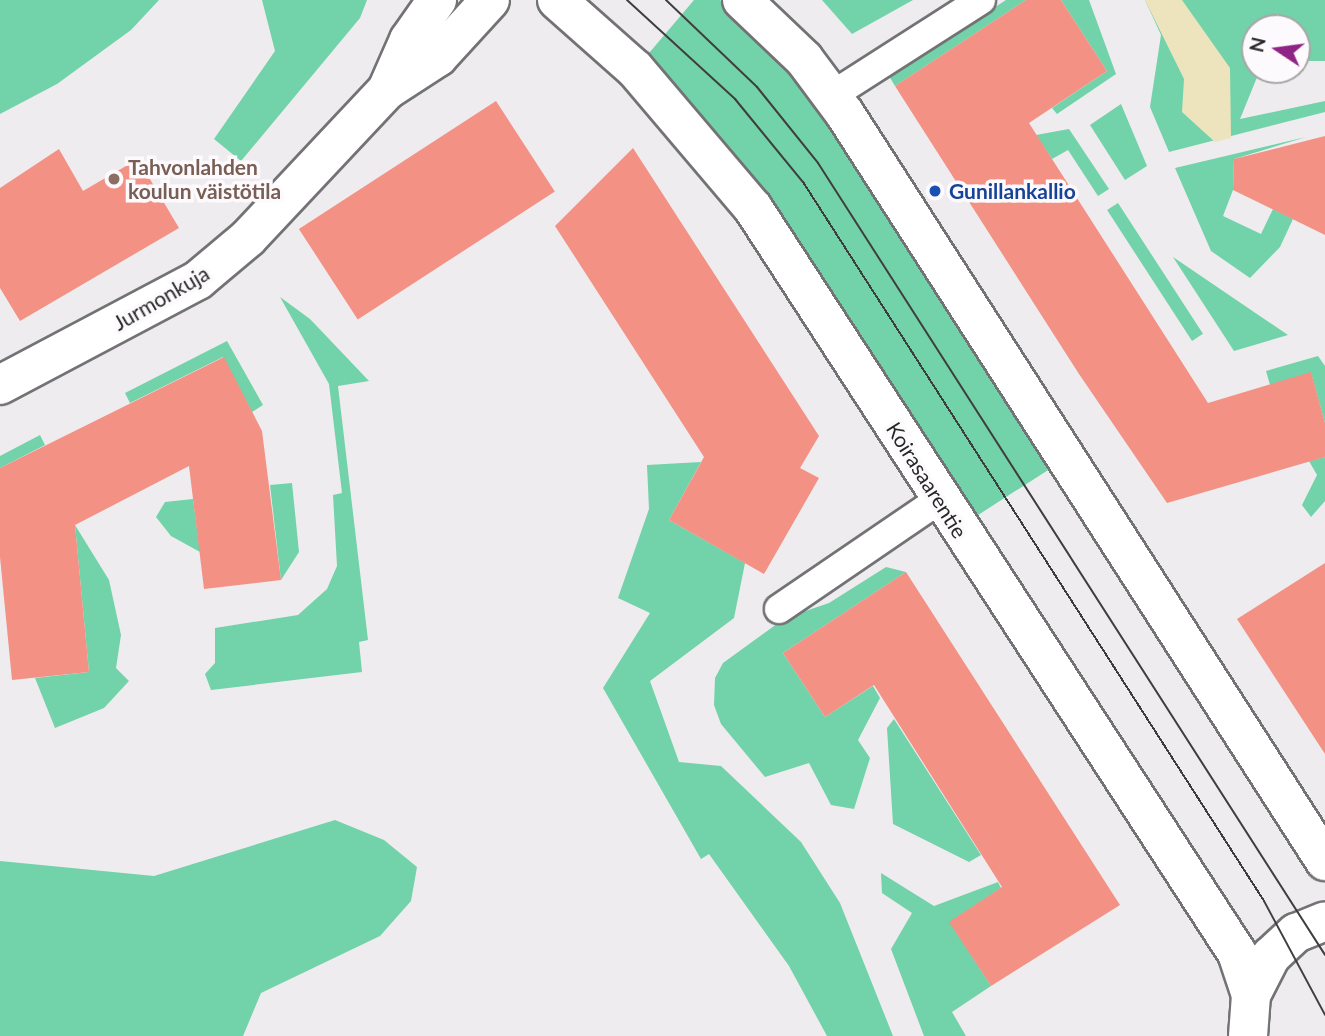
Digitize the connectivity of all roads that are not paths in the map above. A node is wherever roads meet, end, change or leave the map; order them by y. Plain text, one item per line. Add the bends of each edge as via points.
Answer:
1 (437, 0) edge
2 (491, 0) edge
3 (557, 0) edge
4 (742, 0) edge
5 (981, 0) edge
6 (387, 90) junction
7 (831, 96) junction
8 (0, 385) edge
9 (940, 499) junction
10 (779, 609) dead end
11 (1325, 861) edge
12 (1325, 920) edge
13 (1251, 995) junction
14 (1248, 1036) edge

1 - 6 street, Jurmonkuja via 409,40
2 - 6 street, Jurmonkuja via 438,57
3 - 9 street, Koirasaarentie via 635,69 753,208
4 - 7 street via 804,59
5 - 7 lane
6 - 8 street, Jurmonkuja via 248,238 198,280
7 - 11 street
9 - 10 lane
9 - 13 street, Koirasaarentie via 1237,953
12 - 13 street via 1285,940
13 - 14 street

